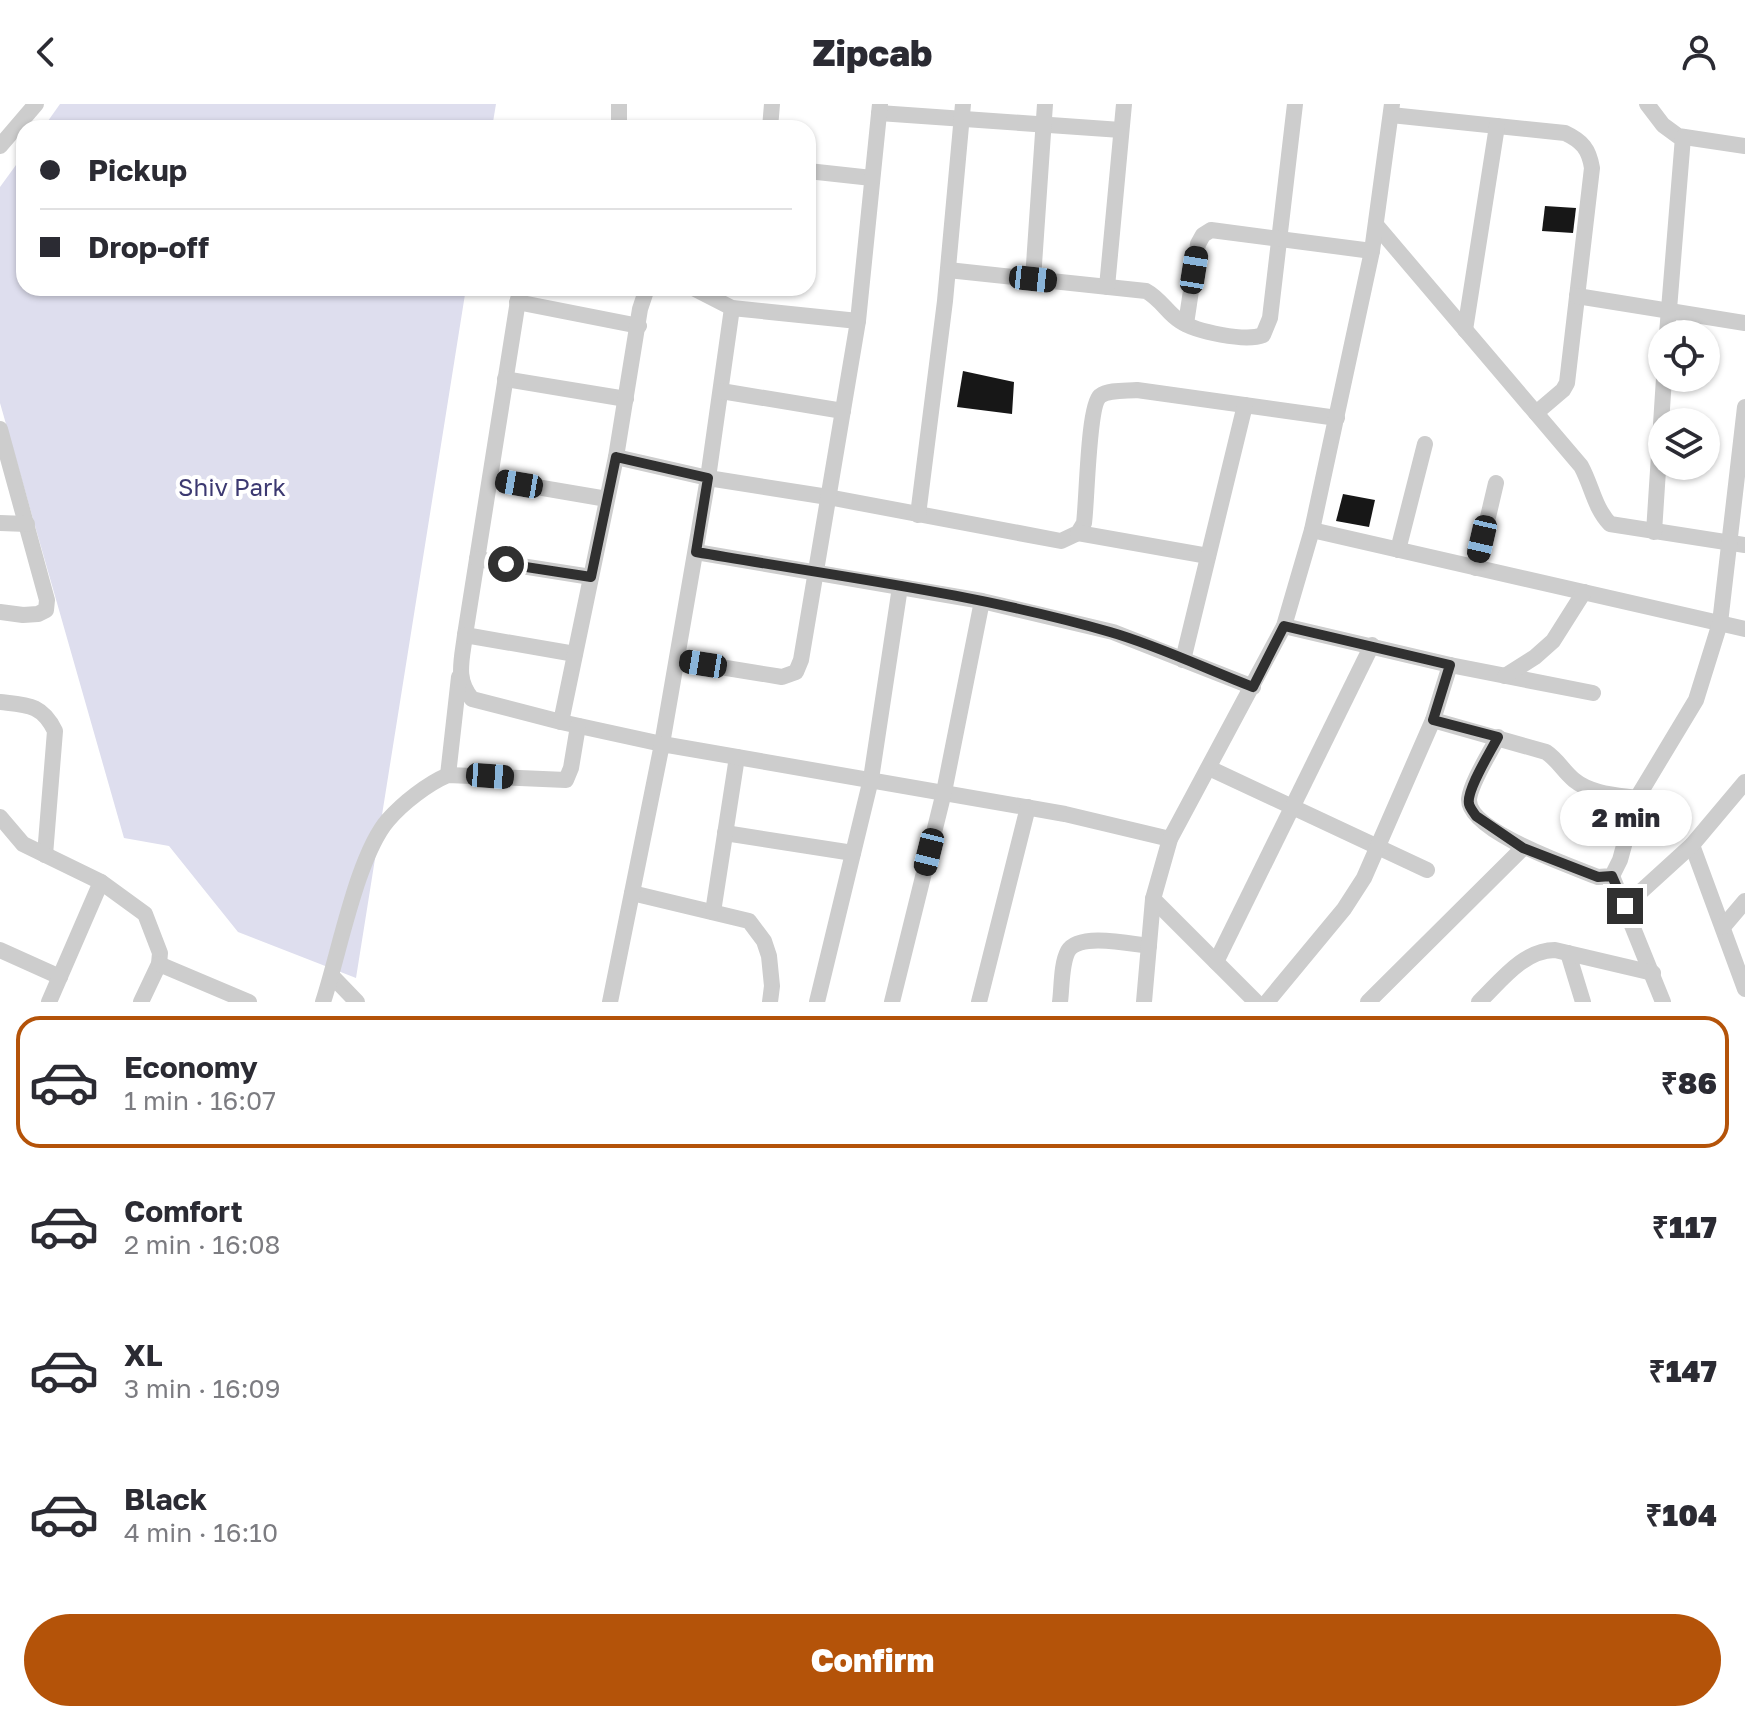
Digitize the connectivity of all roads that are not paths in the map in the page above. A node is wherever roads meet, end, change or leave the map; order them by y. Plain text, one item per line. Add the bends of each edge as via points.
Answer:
1 (36, 104) edge
2 (1045, 104) edge
3 (1124, 104) edge
4 (1295, 104) edge
5 (1647, 104) edge
6 (879, 108) edge
7 (1392, 109) edge
8 (963, 112) edge
9 (22, 120) edge
10 (1043, 126) junction
11 (1497, 126) junction
12 (16, 127) edge
13 (1121, 130) junction
14 (1683, 137) junction
15 (0, 146) edge
16 (1745, 146) edge
17 (816, 172) edge
18 (872, 178) junction
19 (1376, 225) junction
20 (1280, 240) junction
21 (1372, 251) junction
22 (948, 270) junction
23 (1033, 279) junction
24 (1107, 287) junction
25 (519, 296) edge
26 (523, 296) edge
27 (644, 296) edge
28 (709, 296) edge
29 (1577, 296) junction
30 (732, 308) junction
31 (1668, 311) junction
32 (1668, 320) edge
33 (858, 321) junction
34 (1745, 323) edge
35 (1186, 324) junction
36 (639, 326) junction
37 (1465, 330) junction
38 (505, 379) junction
39 (721, 391) junction
40 (1663, 392) edge
41 (626, 399) junction
42 (1245, 405) junction
43 (1745, 407) edge
44 (843, 411) junction
45 (1536, 413) junction
46 (1337, 418) junction
47 (0, 429) edge
48 (1425, 444) dead end
49 (616, 457) junction
50 (708, 478) junction
51 (490, 479) junction
52 (1496, 483) dead end
53 (828, 497) junction
54 (607, 499) junction
55 (918, 515) junction
56 (0, 523) edge
57 (27, 524) junction
58 (1312, 530) junction
59 (1654, 532) junction
60 (1078, 533) junction
61 (1738, 544) edge
62 (1398, 550) junction
63 (696, 552) junction
64 (1208, 556) junction
65 (477, 559) junction
66 (1476, 568) junction
67 (817, 574) junction
68 (591, 577) junction
69 (900, 587) junction
70 (1584, 592) junction
71 (982, 601) junction
72 (0, 612) edge
73 (1720, 623) junction
74 (1284, 626) junction
75 (1745, 629) edge
76 (465, 635) junction
77 (1372, 645) junction
78 (575, 654) junction
79 (677, 660) junction
80 (1183, 660) junction
81 (1450, 665) junction
82 (460, 671) junction
83 (1505, 676) junction
84 (1253, 687) junction
85 (1593, 693) dead end
86 (0, 702) edge
87 (1433, 720) junction
88 (569, 724) junction
89 (1498, 737) junction
90 (662, 744) junction
91 (737, 757) junction
92 (1209, 768) junction
93 (448, 775) junction
94 (871, 779) junction
95 (1745, 782) edge
96 (944, 792) junction
97 (1637, 798) junction
98 (1028, 807) junction
99 (1292, 809) junction
100 (0, 817) edge
101 (725, 833) junction
102 (1170, 839) junction
103 (1692, 845) junction
104 (1523, 848) junction
105 (1379, 849) junction
106 (853, 853) junction
107 (45, 855) junction
108 (1427, 870) dead end
109 (1612, 876) junction
110 (101, 882) junction
111 (632, 893) junction
112 (1153, 899) junction
113 (1745, 901) edge
114 (1625, 906) junction
115 (713, 912) junction
116 (1723, 927) junction
117 (1149, 946) junction
118 (0, 950) edge
119 (1568, 953) junction
120 (1216, 962) junction
121 (159, 964) junction
122 (1653, 973) junction
123 (332, 976) junction
124 (60, 977) junction
125 (1745, 989) edge
126 (49, 1002) edge
127 (141, 1002) edge
128 (249, 1002) edge
129 (323, 1002) edge
130 (357, 1002) edge
131 (610, 1002) edge
132 (770, 1002) edge
133 (817, 1002) edge
134 (892, 1002) edge
135 (979, 1002) edge
136 (1060, 1002) edge
137 (1144, 1002) edge
138 (1256, 1002) edge
139 (1267, 1002) edge
140 (1368, 1002) edge
141 (1479, 1002) edge
142 (1583, 1002) edge
143 (1663, 1002) edge

1 - 9 street
2 - 10 street
3 - 13 street
4 - 20 street
5 - 14 street via 1671,133
6 - 8 street
6 - 18 street
7 - 11 street
7 - 19 street
8 - 10 street
8 - 22 street
10 - 13 street
10 - 23 street
11 - 29 street via 1565,133 1589,153 1592,168
11 - 37 street
12 - 15 street
13 - 24 street
14 - 16 street
14 - 31 street
17 - 18 street
18 - 33 street
19 - 21 street
19 - 37 street
20 - 21 street
20 - 35 street via 1211,230 1203,235
20 - 35 street via 1263,335 1249,339
21 - 46 street
22 - 23 street
22 - 55 street
23 - 24 street
24 - 35 street via 1146,291
25 - 38 street
26 - 36 street
27 - 36 street
28 - 30 street
29 - 31 street
29 - 45 street via 1567,383
30 - 33 street
30 - 39 street
31 - 32 street
31 - 34 street
33 - 44 street
36 - 41 street
37 - 45 street
38 - 41 street
38 - 51 street
39 - 44 street
39 - 50 street
40 - 59 street
41 - 49 street
42 - 46 street
42 - 60 street via 1137,390 1100,396 1094,405 1086,509
42 - 64 street
43 - 61 street
44 - 53 street
45 - 59 street via 1581,466 1600,513 1610,524
46 - 58 street
47 - 57 street
48 - 62 street
49 - 50 street
49 - 54 street
50 - 53 street
50 - 63 street
51 - 54 street
51 - 65 street
52 - 66 street
53 - 55 street
53 - 67 street
54 - 68 street
55 - 60 street via 1061,541
56 - 57 street
57 - 72 street via 46,610
58 - 62 street
58 - 74 street
59 - 61 street
60 - 64 street
61 - 73 street
62 - 66 street
63 - 67 street
63 - 79 street
64 - 80 street
65 - 68 street
65 - 76 street
66 - 70 street
67 - 69 street
67 - 79 street via 796,672 782,677
68 - 78 street
69 - 71 street
69 - 94 street
70 - 73 street
70 - 83 street via 1553,641
71 - 80 street via 1113,632
71 - 96 street
73 - 75 street
73 - 97 street via 1696,700
74 - 77 street
74 - 84 street
76 - 78 street
76 - 82 street
77 - 81 street
77 - 99 street
78 - 88 street
79 - 90 street
80 - 84 street
81 - 83 street
81 - 87 street
82 - 88 street via 463,689 472,699
82 - 93 street
83 - 85 street
84 - 92 street
86 - 107 street via 32,706 48,717 55,731
87 - 89 street
87 - 105 street
88 - 90 street
88 - 93 street via 571,768 566,780
89 - 97 street via 1546,752 1587,788
89 - 104 street via 1469,804 1476,816
90 - 91 street
90 - 111 street
91 - 94 street
91 - 101 street
92 - 99 street
92 - 102 street
93 - 123 street via 389,818 376,840
94 - 96 street
94 - 106 street
95 - 103 street
96 - 98 street
96 - 134 street
97 - 109 street
98 - 102 street
98 - 135 street
99 - 105 street
99 - 120 street
100 - 107 street via 23,844
101 - 106 street
101 - 115 street
102 - 112 street
103 - 114 street
103 - 116 street
104 - 109 street via 1598,877
104 - 140 street
105 - 108 street
105 - 139 street via 1344,909
106 - 133 street
107 - 110 street
109 - 114 street
110 - 121 street via 145,914 157,941
110 - 124 street
111 - 115 street
111 - 131 street
112 - 117 street
112 - 120 street
113 - 116 street
114 - 122 street
115 - 132 street via 749,921 758,929 769,956
116 - 125 street
117 - 136 street via 1093,940 1074,944 1068,951
117 - 137 street
118 - 124 street
119 - 122 street
119 - 141 street via 1541,950 1529,955
119 - 142 street
120 - 138 street
121 - 127 street
121 - 128 street
122 - 143 street
123 - 129 street
123 - 130 street
124 - 126 street

